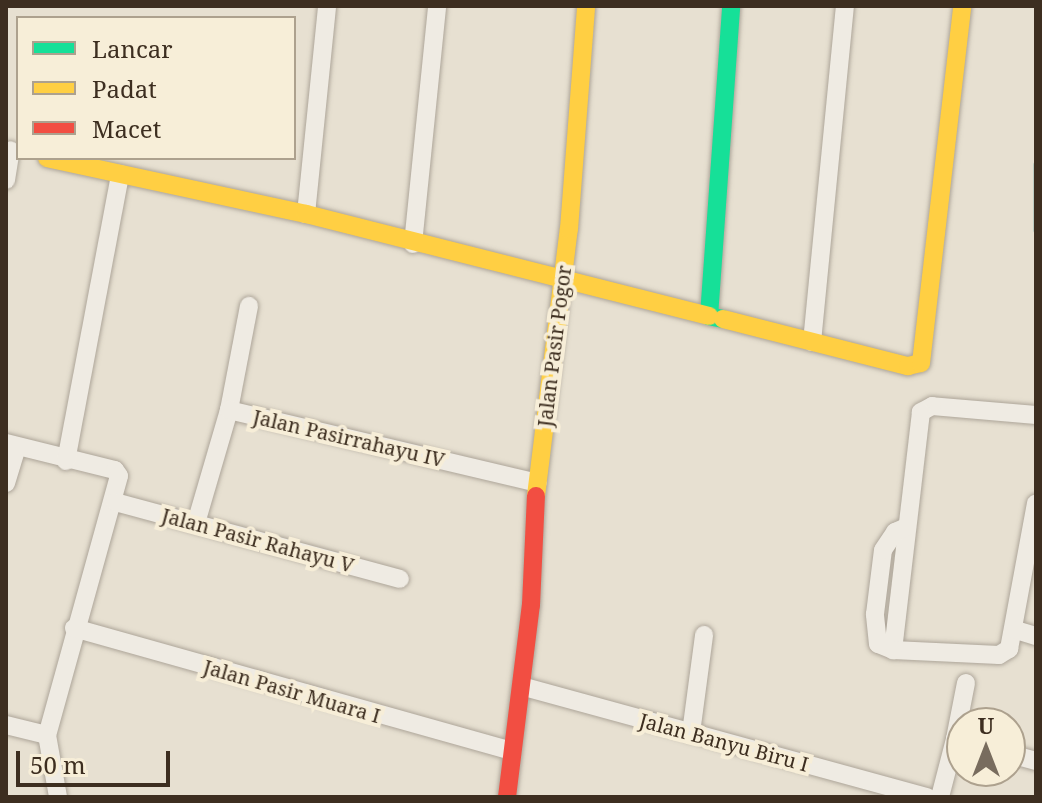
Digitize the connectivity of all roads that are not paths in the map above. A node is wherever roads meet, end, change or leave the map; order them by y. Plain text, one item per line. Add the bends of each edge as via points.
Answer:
1 (327, 6) edge
2 (437, 6) edge
3 (586, 6) edge
4 (731, 6) edge
5 (845, 6) edge
6 (962, 6) edge
7 (12, 150) edge
8 (56, 160) edge
9 (120, 174) junction
10 (6, 180) edge
11 (306, 214) junction
12 (413, 244) junction
13 (563, 283) junction
14 (249, 306) dead end
15 (709, 316) junction
16 (812, 342) junction
17 (229, 410) junction
18 (1036, 415) edge
19 (11, 445) edge
20 (66, 461) junction
21 (6, 483) edge
22 (537, 483) junction
23 (115, 502) junction
24 (1036, 503) edge
25 (196, 523) junction
26 (400, 579) dead end
27 (74, 628) junction
28 (1016, 630) junction
29 (704, 635) dead end
30 (1036, 636) edge
31 (966, 683) dead end
32 (521, 686) junction
33 (963, 707) edge
34 (6, 725) edge
35 (691, 733) junction
36 (47, 735) junction
37 (511, 751) junction
38 (58, 797) edge
39 (507, 797) edge
40 (927, 797) edge

1 - 11 street
2 - 12 street
3 - 13 street, Jalan Pasir Pogor
4 - 15 street
5 - 16 street
6 - 16 street via 924,357 908,366
7 - 10 street
8 - 9 street
9 - 11 street
9 - 20 street
11 - 12 street
12 - 13 street
13 - 15 street
13 - 22 street, Jalan Pasir Pogor
14 - 17 street
15 - 16 street
17 - 22 street, Jalan Pasirrahayu IV
17 - 25 street, Jalan Pasirrahayu IV
18 - 28 street via 926,407 893,650 999,655 1009,649
19 - 20 street
19 - 21 street
20 - 23 street via 118,473
22 - 32 street, Jalan Pasir Pogor
23 - 25 street, Jalan Pasir Rahayu V
23 - 27 street
24 - 28 street
25 - 26 street, Jalan Pasir Rahayu V
27 - 36 street
27 - 37 street, Jalan Pasir Muara I
28 - 30 street
29 - 35 street
31 - 33 street
32 - 35 street, Jalan Banyu Biru I
32 - 37 street, Jalan Pasir Pogor
34 - 36 street
35 - 40 street, Jalan Banyu Biru I
36 - 38 street
37 - 39 street, Jalan Pasir Pogor

